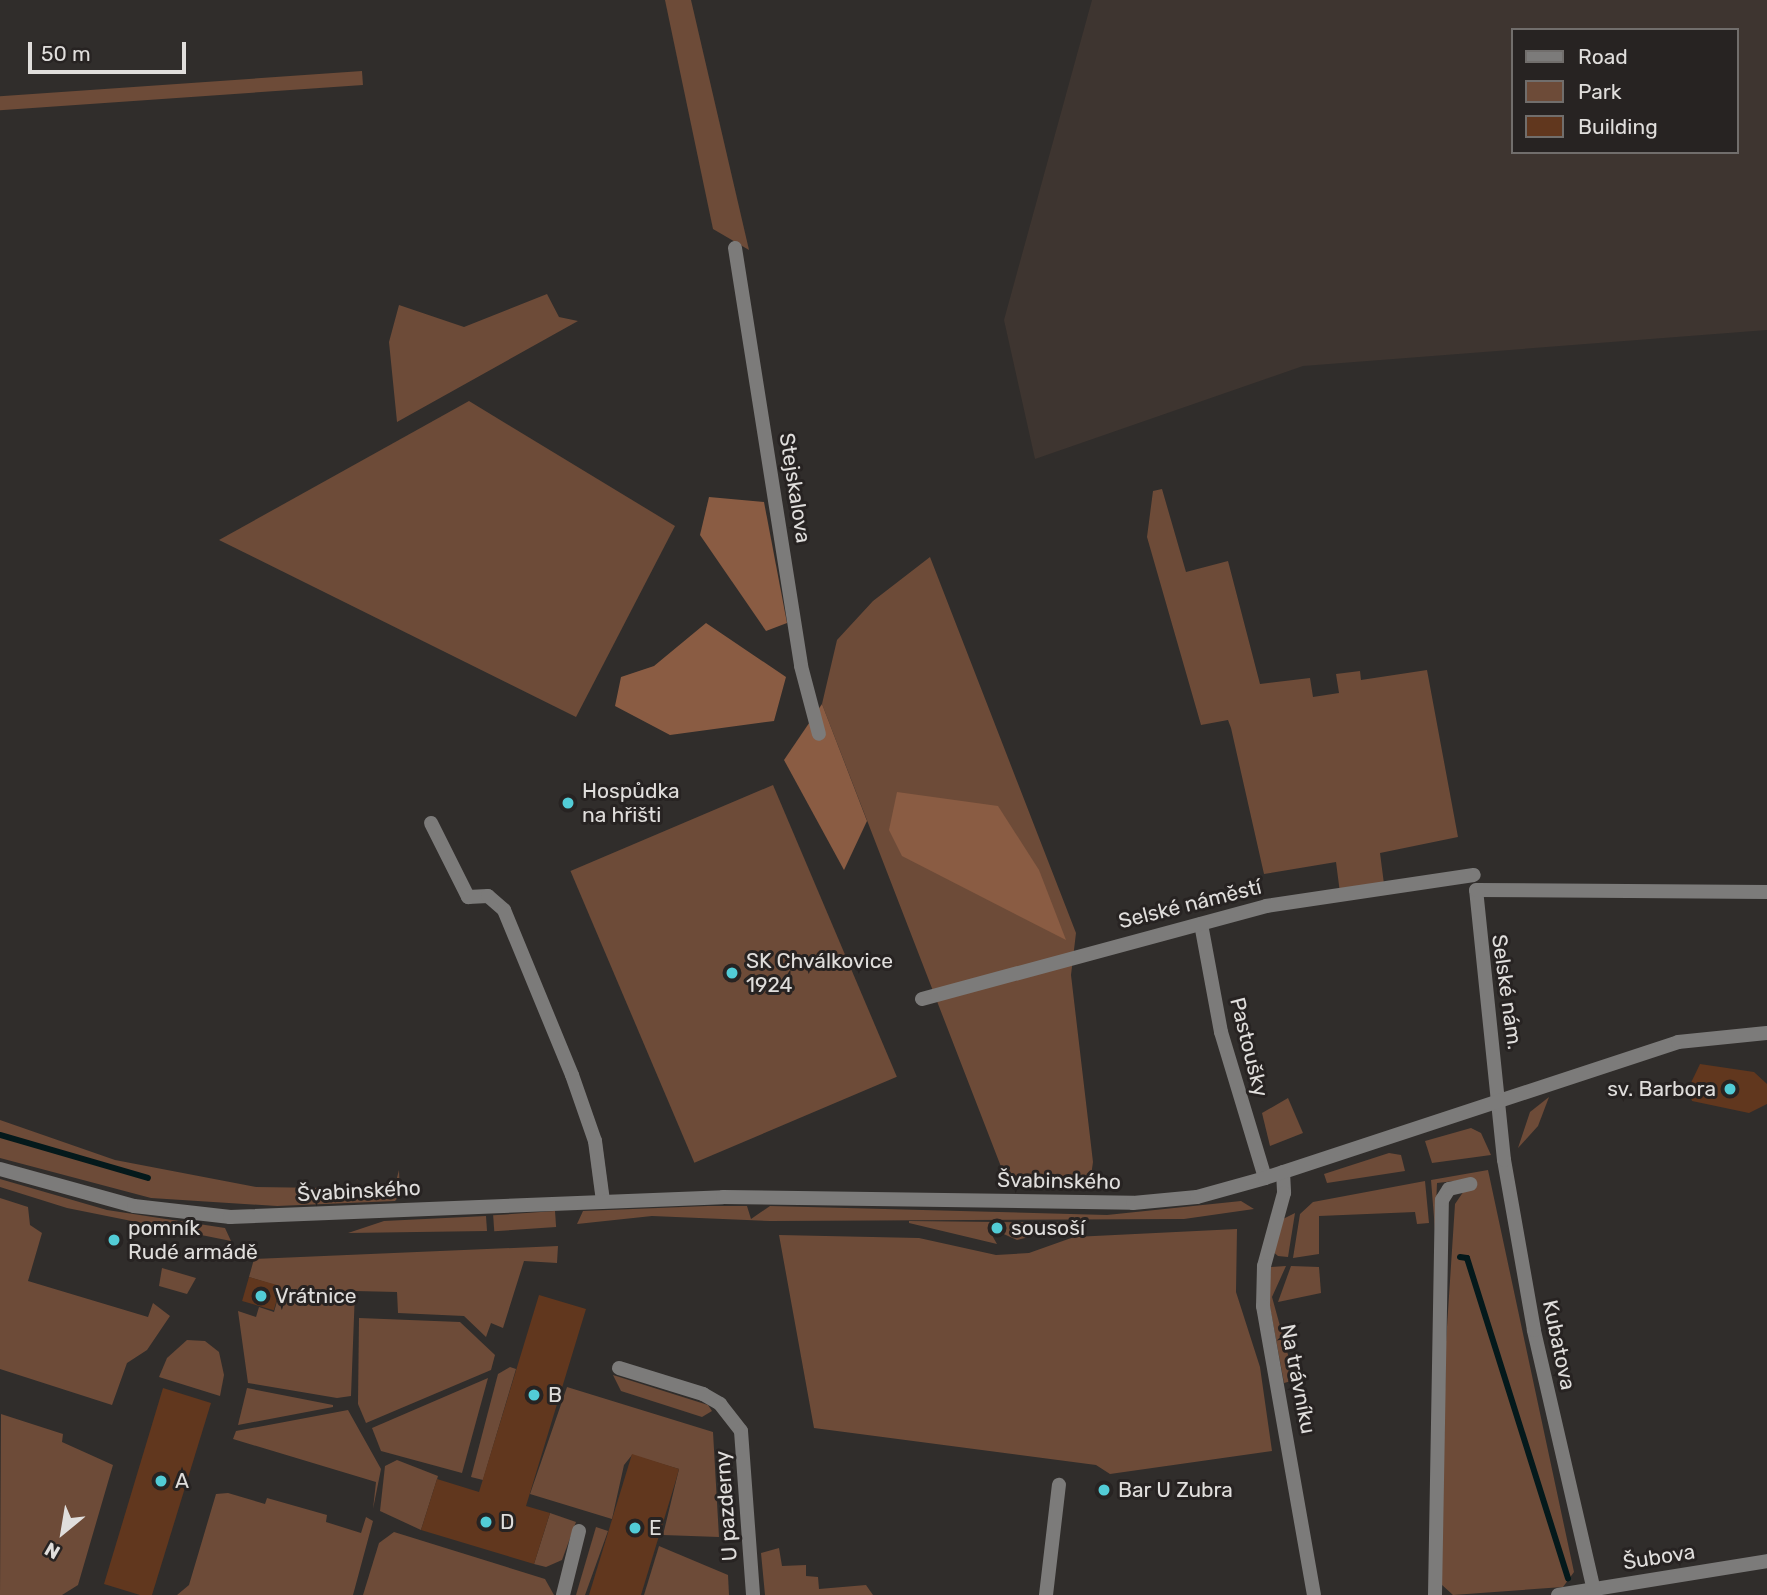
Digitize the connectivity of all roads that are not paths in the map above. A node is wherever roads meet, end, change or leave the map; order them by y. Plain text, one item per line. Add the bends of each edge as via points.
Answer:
1 (735, 248) dead end
2 (819, 734) dead end
3 (431, 823) dead end
4 (1475, 883) junction
5 (1767, 892) edge
6 (1201, 924) junction
7 (922, 999) dead end
8 (1767, 1034) edge
9 (1500, 1100) junction
10 (0, 1169) edge
11 (1283, 1172) junction
12 (1265, 1178) junction
13 (1470, 1184) dead end
14 (603, 1201) junction
15 (619, 1368) dead end
16 (1059, 1485) dead end
17 (579, 1531) dead end
18 (1767, 1561) edge
19 (1594, 1592) edge
20 (563, 1595) edge
21 (753, 1595) edge
22 (1046, 1595) edge
23 (1314, 1595) edge
24 (1434, 1595) edge
25 (1558, 1595) edge

1 - 2 street, Stejskalova via 802,666
3 - 14 street via 468,897 488,896 504,911 577,1088 595,1141
4 - 5 street, Selské náměstí
4 - 6 street, Selské náměstí via 1266,906
4 - 9 street, Selské nám.
6 - 7 street, Selské náměstí
6 - 12 street, Pastoušky via 1221,1032
8 - 9 street via 1678,1042
9 - 11 street, Švabinského
9 - 19 street, Kubatova via 1504,1160 1534,1330
10 - 14 street, Švabinského via 118,1202 246,1217
11 - 12 street, Švabinského
11 - 23 street, Na trávníku via 1284,1193 1264,1266 1263,1306
12 - 14 street, Švabinského via 1198,1196 1133,1203 736,1197
13 - 24 street via 1449,1189 1442,1200
15 - 21 street, U pazderny via 703,1394 720,1404 741,1431
16 - 22 street
17 - 20 street
18 - 19 street, Šubova
19 - 25 street, Šubova

